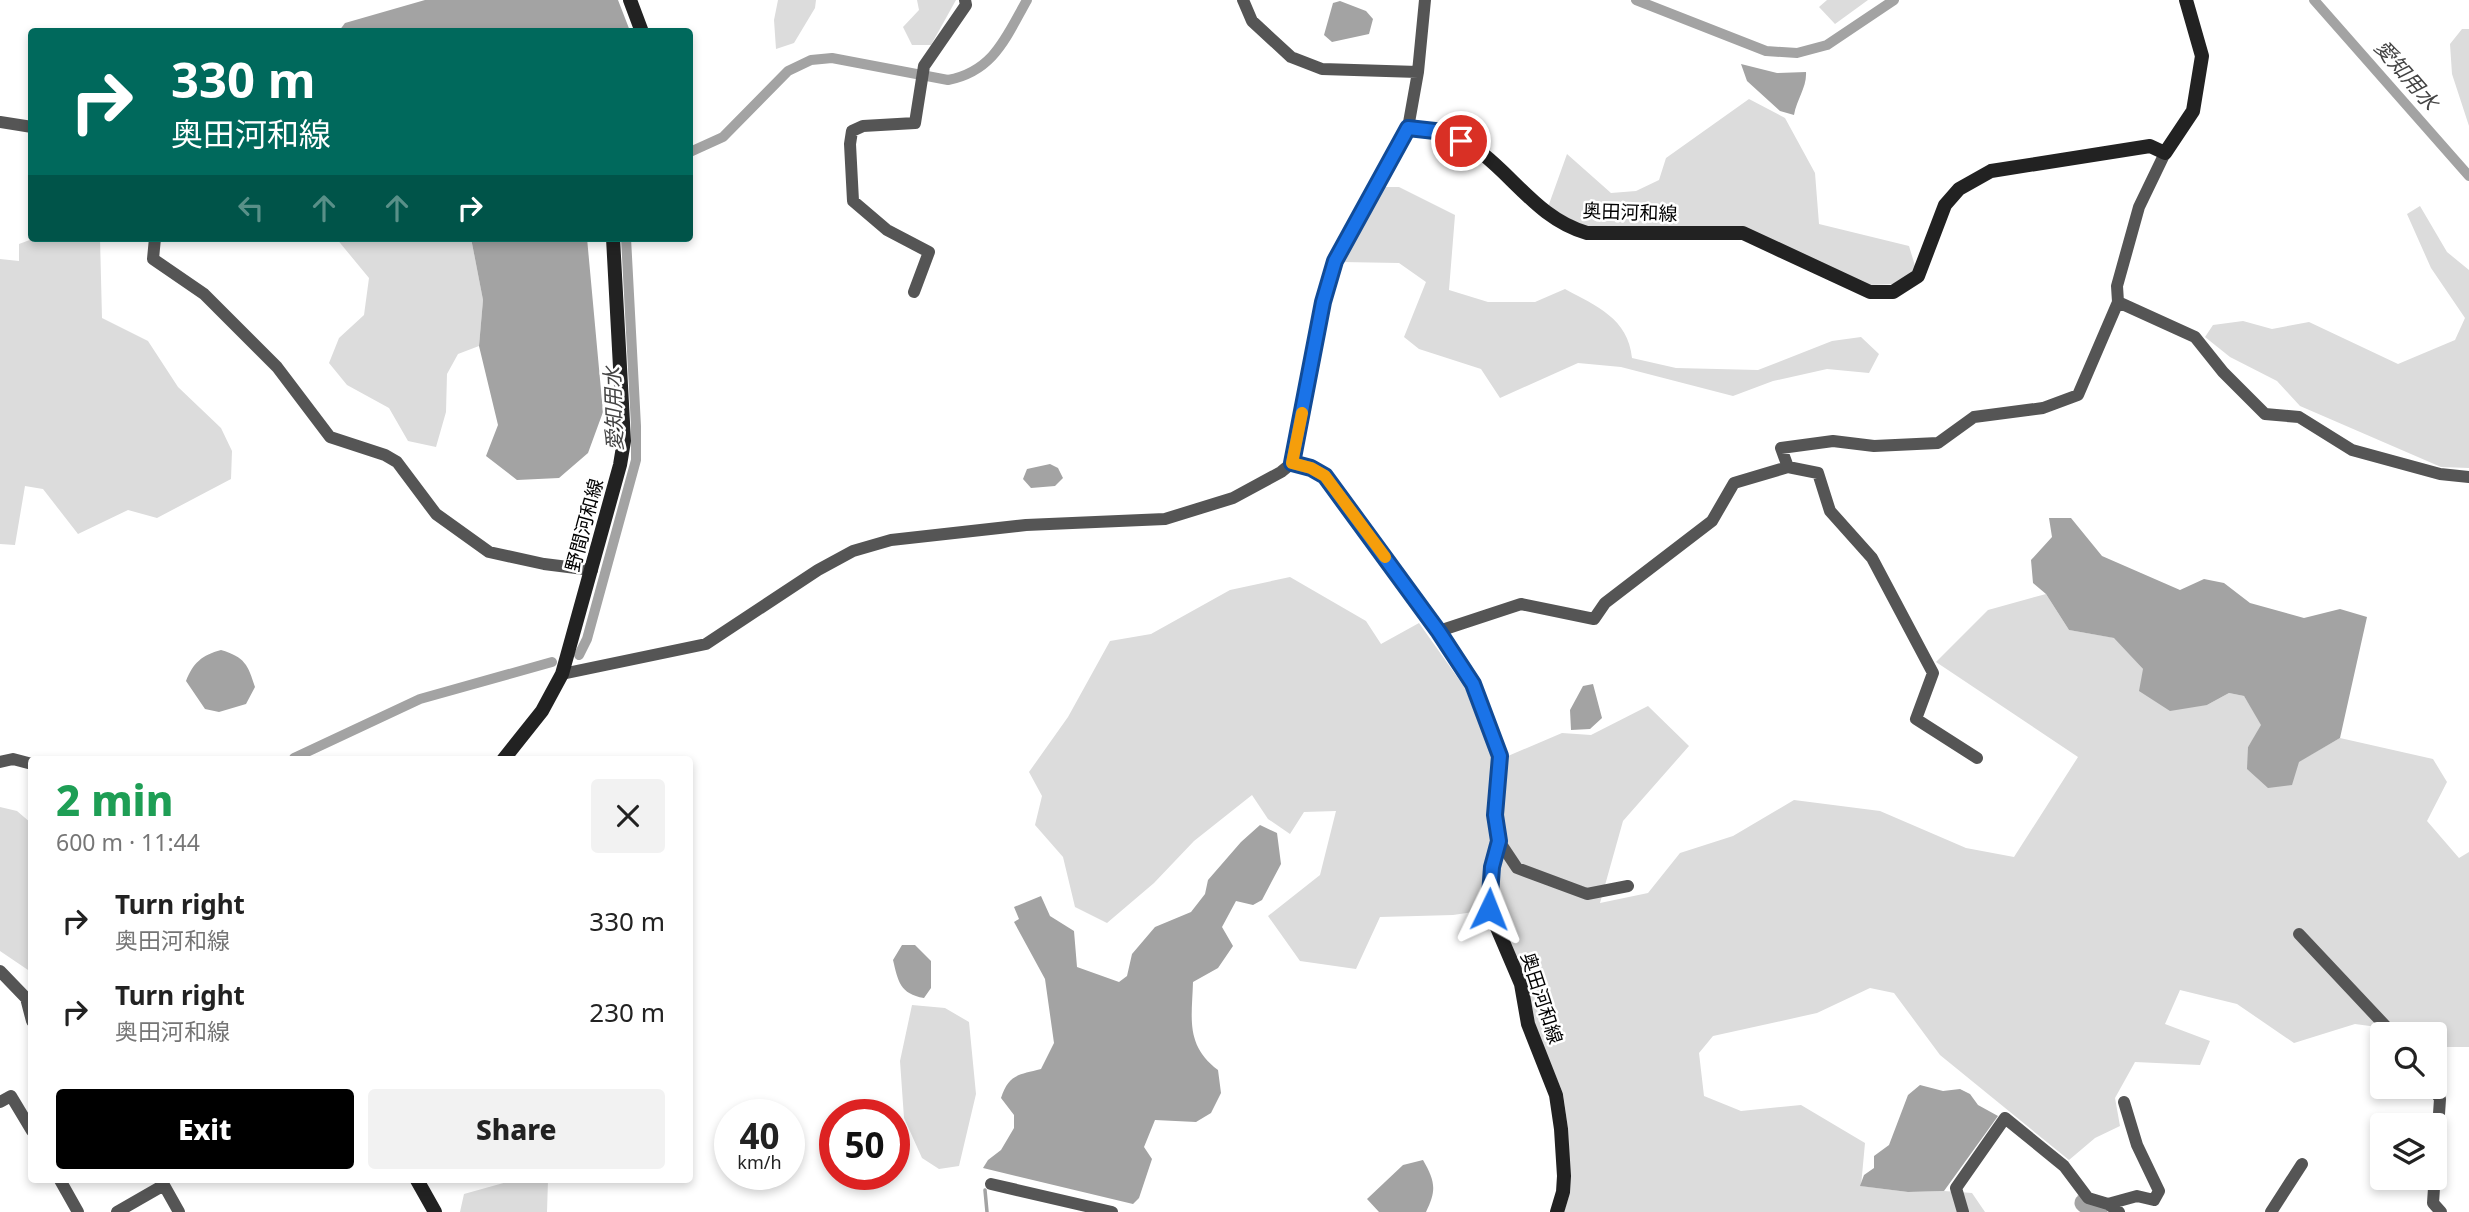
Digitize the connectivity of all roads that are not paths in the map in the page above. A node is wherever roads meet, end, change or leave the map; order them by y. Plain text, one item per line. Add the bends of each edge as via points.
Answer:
1 (629, 0) edge
2 (965, 0) edge
3 (1425, 0) edge
4 (2186, 0) edge
5 (1243, 2) edge
6 (640, 28) edge
7 (1418, 72) junction
8 (0, 122) edge
9 (28, 126) edge
10 (1408, 128) junction
11 (2165, 153) junction
12 (155, 242) edge
13 (613, 242) edge
14 (914, 292) dead end
15 (2118, 302) junction
16 (1292, 463) junction
17 (1788, 467) junction
18 (2469, 477) edge
19 (592, 570) junction
20 (1439, 632) junction
21 (562, 674) junction
22 (506, 756) edge
23 (1977, 758) dead end
24 (0, 762) edge
25 (28, 763) edge
26 (1499, 841) junction
27 (1628, 886) dead end
28 (2299, 934) dead end
29 (0, 971) edge
30 (28, 1006) edge
31 (2382, 1022) edge
32 (2440, 1099) edge
33 (0, 1102) edge
34 (2124, 1102) dead end
35 (28, 1124) edge
36 (2302, 1164) dead end
37 (62, 1183) edge
38 (160, 1183) edge
39 (163, 1183) edge
40 (419, 1183) edge
41 (991, 1184) dead end
42 (2108, 1204) junction
43 (78, 1212) edge
44 (117, 1212) edge
45 (179, 1212) edge
46 (435, 1212) edge
47 (1112, 1212) edge
48 (1557, 1212) edge
49 (1963, 1212) edge
50 (2119, 1212) edge
51 (2271, 1212) edge
52 (2441, 1212) edge

1 - 6 main road
2 - 14 street via 924,66 915,123 863,126 852,131 853,201 887,230 929,252
3 - 7 street
4 - 11 main road via 2202,56 2193,111
5 - 7 street via 1252,21 1291,57 1322,69
7 - 10 street
8 - 9 street
10 - 11 main road, 奥田河和線 via 1444,132 1478,149 1567,228 1587,233 1743,233 1870,292 1894,292 1918,276 1945,205 1959,189 1991,171 2150,146
10 - 16 main road via 1335,261
11 - 15 street via 2139,207 2117,286
12 - 19 street via 153,259 204,294 277,367 330,438 397,462 436,514 489,551
13 - 19 main road, 野間河和線 via 624,441
15 - 17 street via 2078,395 2043,408 1974,417 1938,443 1874,446 1833,441 1781,448
15 - 18 street via 2195,337 2265,414 2299,417 2352,450 2440,474
16 - 20 main road, 奥田河和線 via 1325,476
16 - 21 street via 1233,498 1165,519 1026,525 891,540 853,551 818,570 706,643
17 - 20 street via 1734,483 1712,520 1605,603 1594,619 1521,604
17 - 23 street via 1818,472 1830,511 1872,558 1933,673 1916,719
19 - 21 main road, 野間河和線
20 - 26 main road, 奥田河和線 via 1473,684 1500,756 1495,815
21 - 22 main road, 野間河和線 via 542,711
24 - 25 street
26 - 27 street via 1517,868 1587,894
26 - 48 main road, 奥田河和線 via 1489,909 1521,984 1528,1024 1556,1095 1564,1177
28 - 31 street
29 - 30 street
32 - 52 street via 2433,1203
33 - 35 street via 11,1096
34 - 42 street via 2137,1145 2159,1191 2154,1200 2137,1196
36 - 51 street
37 - 43 street
38 - 44 street
39 - 45 street
40 - 46 main road
41 - 47 street
42 - 49 street via 2088,1198 2064,1166 2005,1118 1956,1188
42 - 50 street

